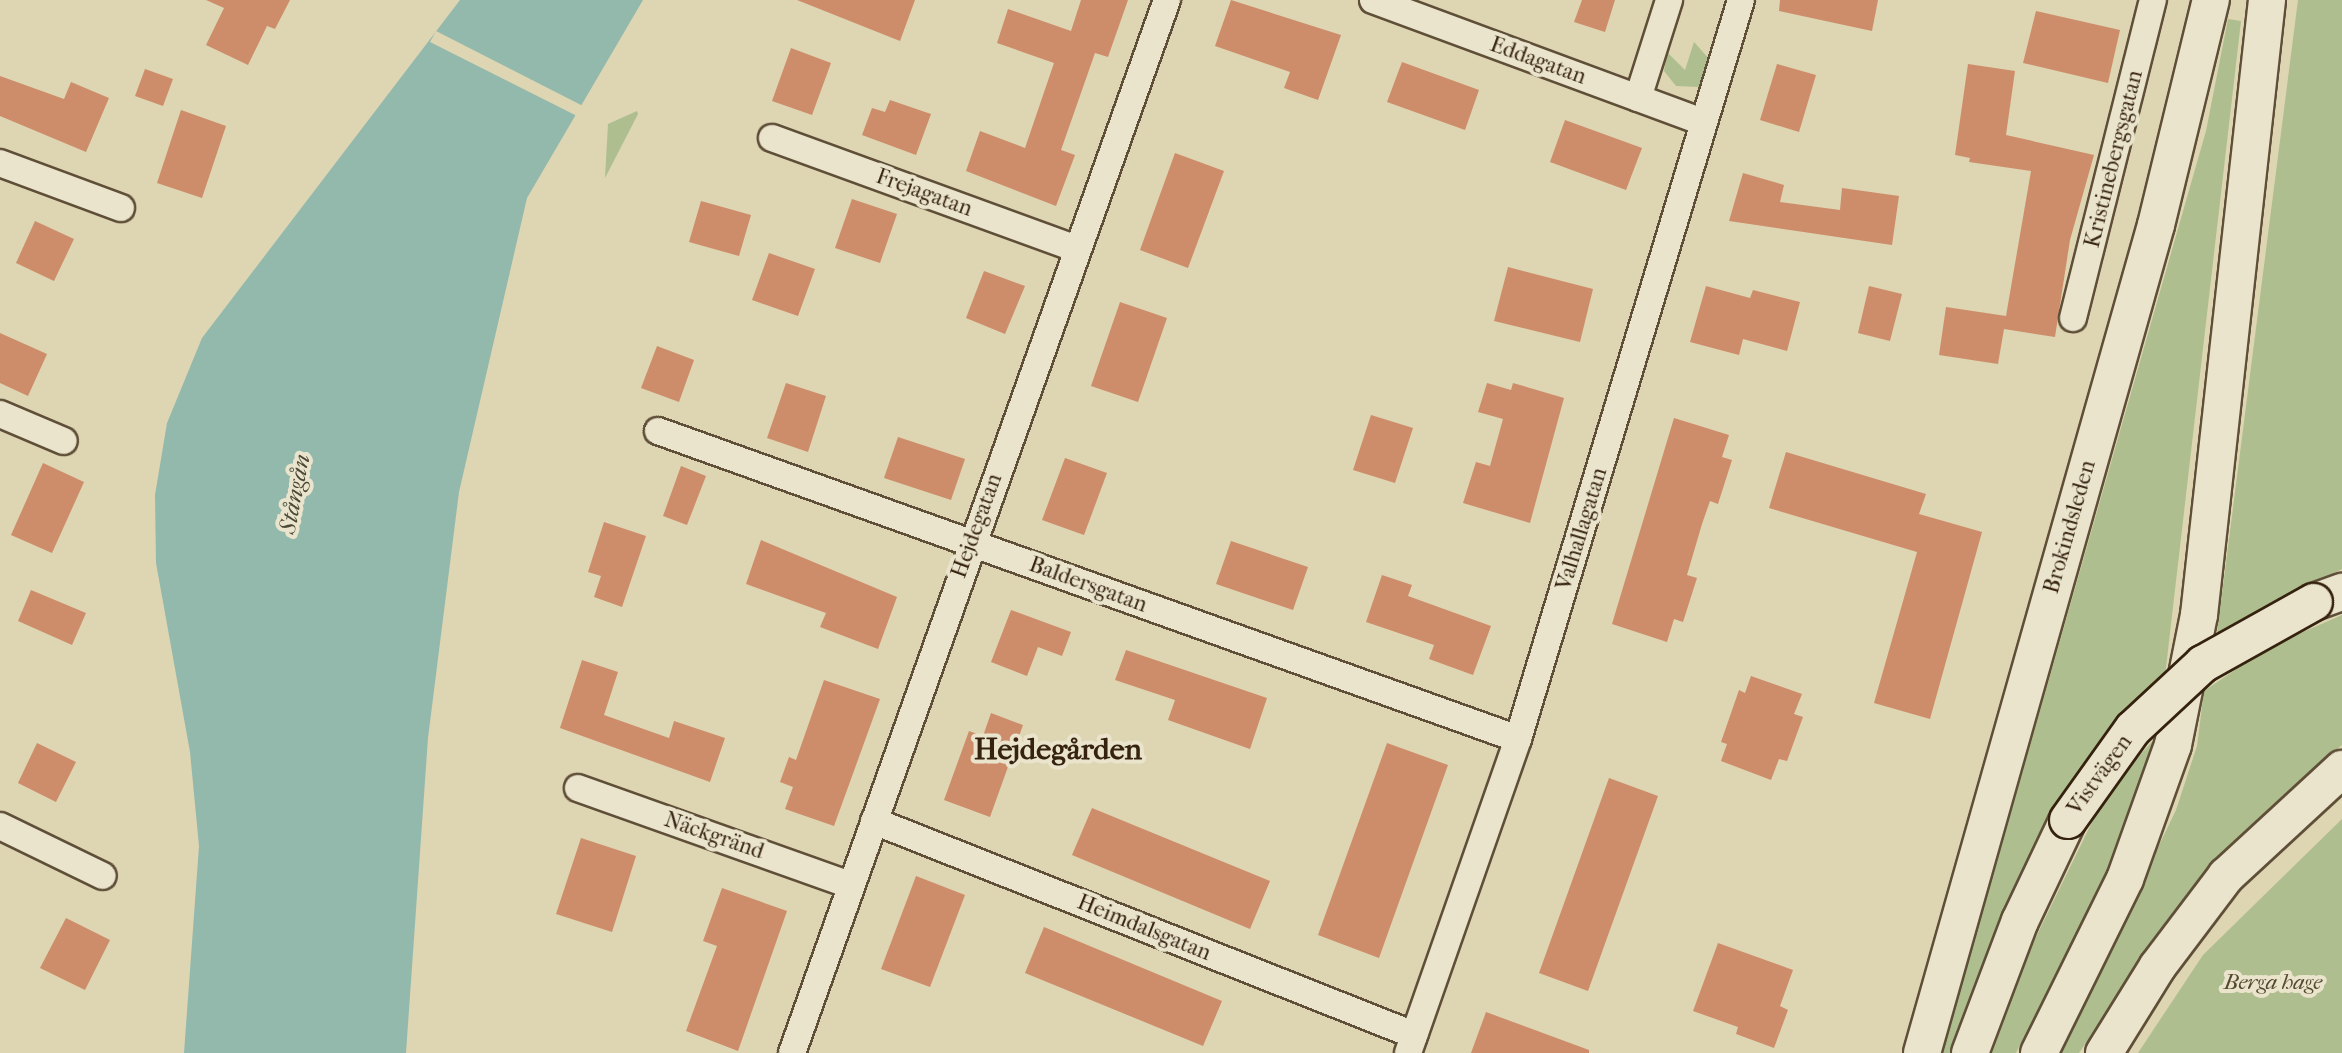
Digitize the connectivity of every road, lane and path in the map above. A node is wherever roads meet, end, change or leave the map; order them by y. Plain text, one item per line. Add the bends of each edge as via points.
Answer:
1 (1167, 0) edge
2 (1373, 0) edge
3 (1669, 0) edge
4 (1741, 0) edge
5 (2153, 0) edge
6 (2211, 0) edge
7 (2267, 0) edge
8 (1638, 98) junction
9 (1703, 122) junction
10 (772, 138) dead end
11 (0, 163) edge
12 (121, 208) dead end
13 (1077, 249) junction
14 (2073, 318) dead end
15 (0, 414) edge
16 (658, 431) dead end
17 (64, 441) dead end
18 (971, 543) junction
19 (2328, 597) edge
20 (1518, 739) junction
21 (2342, 769) edge
22 (578, 788) dead end
23 (874, 821) junction
24 (0, 826) edge
25 (103, 876) dead end
26 (851, 885) junction
27 (1411, 1044) edge
28 (792, 1053) edge
29 (1922, 1053) edge
30 (1970, 1053) edge
31 (2039, 1053) edge
32 (2104, 1053) edge

1 - 13 street, Hejdegatan
2 - 8 street, Eddagatan
3 - 8 street
4 - 9 street, Valhallagatan
5 - 14 street, Kristinebergsgatan
6 - 29 main road, Brokindsleden via 2156,225
7 - 31 main road via 2199,615 2173,745 2154,811 2125,879
8 - 9 street, Eddagatan
9 - 20 street, Valhallagatan
10 - 13 street, Frejagatan
11 - 12 street
13 - 18 street, Hejdegatan
15 - 17 street
16 - 18 street, Baldersgatan
18 - 20 street, Baldersgatan
18 - 23 street, Hejdegatan
19 - 30 main road, Vistvägen, bridge via 2203,664 2133,729 2068,820 2020,921
20 - 27 street, Valhallagatan
21 - 32 main road via 2226,876 2158,966
22 - 26 street, Näckgränd
23 - 26 street, Hejdegatan
23 - 27 street, Heimdalsgatan
24 - 25 street
26 - 28 street, Hejdegatan

